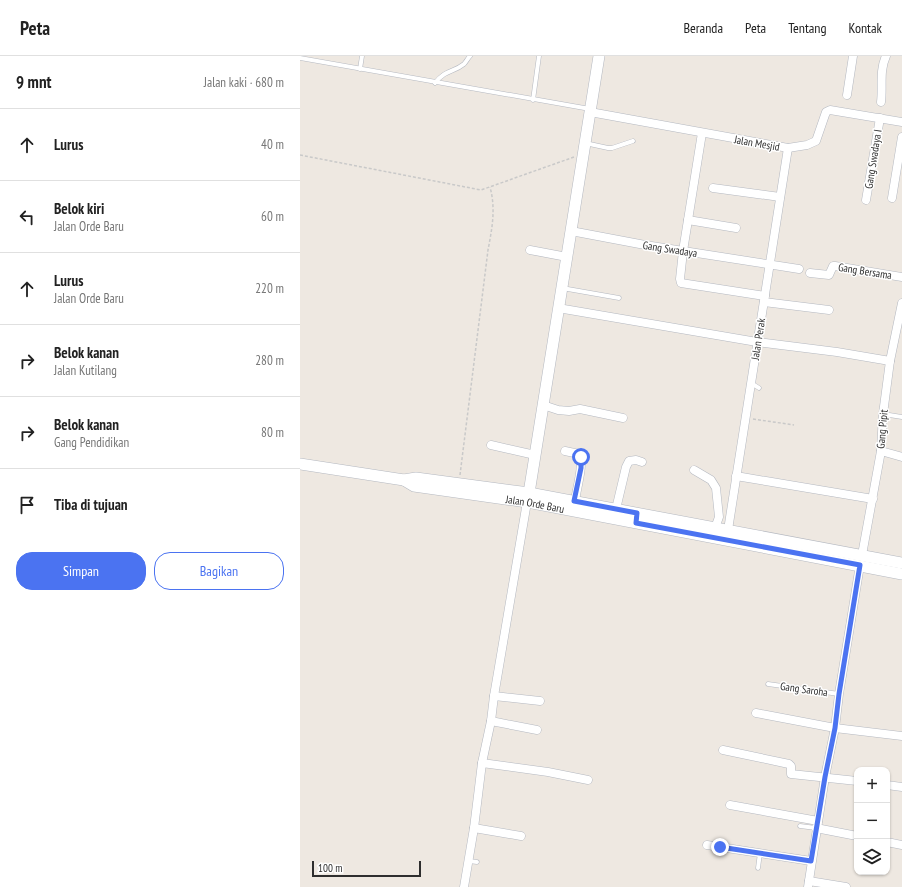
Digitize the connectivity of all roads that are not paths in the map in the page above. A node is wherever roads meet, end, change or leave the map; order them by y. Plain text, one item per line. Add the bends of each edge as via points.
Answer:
1 (362, 56) edge
2 (470, 56) edge
3 (539, 56) edge
4 (598, 56) edge
5 (853, 56) edge
6 (886, 56) edge
7 (300, 58) edge
8 (360, 69) junction
9 (435, 83) junction
10 (847, 95) dead end
11 (533, 100) junction
12 (881, 102) dead end
13 (590, 111) junction
14 (880, 118) junction
15 (902, 122) edge
16 (702, 133) junction
17 (902, 138) edge
18 (633, 141) dead end
19 (584, 148) junction
20 (788, 148) junction
21 (713, 188) dead end
22 (780, 197) junction
23 (892, 198) dead end
24 (866, 200) dead end
25 (688, 220) junction
26 (736, 228) dead end
27 (571, 231) junction
28 (530, 250) dead end
29 (683, 251) junction
30 (567, 257) junction
31 (770, 264) junction
32 (799, 269) dead end
33 (810, 273) dead end
34 (902, 278) edge
35 (562, 288) junction
36 (619, 298) dead end
37 (764, 299) junction
38 (902, 303) edge
39 (558, 308) junction
40 (829, 310) dead end
41 (757, 342) junction
42 (890, 361) junction
43 (750, 383) junction
44 (759, 388) dead end
45 (543, 405) junction
46 (883, 414) junction
47 (902, 417) edge
48 (624, 418) dead end
49 (491, 445) dead end
50 (565, 451) dead end
51 (881, 451) junction
52 (535, 455) junction
53 (902, 457) edge
54 (642, 462) dead end
55 (300, 464) edge
56 (694, 470) dead end
57 (736, 476) junction
58 (404, 480) junction
59 (528, 498) junction
60 (873, 499) junction
61 (574, 501) junction
62 (616, 509) junction
63 (636, 518) junction
64 (715, 528) junction
65 (728, 530) junction
66 (861, 560) junction
67 (902, 564) edge
68 (902, 574) edge
69 (768, 684) dead end
70 (839, 694) junction
71 (494, 696) junction
72 (540, 701) dead end
73 (756, 713) dead end
74 (491, 721) junction
75 (835, 728) junction
76 (537, 730) dead end
77 (902, 736) edge
78 (723, 750) dead end
79 (482, 763) junction
80 (825, 777) junction
81 (588, 780) dead end
82 (854, 781) edge
83 (890, 785) edge
84 (902, 787) edge
85 (730, 805) dead end
86 (817, 824) junction
87 (800, 826) dead end
88 (474, 828) junction
89 (854, 835) edge
90 (521, 836) dead end
91 (890, 843) edge
92 (707, 845) dead end
93 (902, 845) edge
94 (760, 853) junction
95 (469, 861) junction
96 (811, 861) junction
97 (477, 862) dead end
98 (758, 868) dead end
99 (808, 884) edge
100 (464, 887) edge
101 (846, 887) edge

1 - 8 lane
2 - 9 lane via 457,68 444,73
3 - 11 lane
4 - 13 main road
5 - 10 street
6 - 12 street via 881,78
7 - 8 lane
8 - 9 lane
9 - 11 lane
11 - 13 lane
13 - 16 street, Jalan Mesjid
13 - 19 main road
14 - 15 street, Jalan Mesjid
14 - 20 street, Jalan Mesjid via 830,110 826,112 816,141
14 - 24 street, Gang Swadaya I
16 - 20 street, Jalan Mesjid
16 - 25 street
17 - 23 street
18 - 19 lane via 612,148
19 - 27 main road
20 - 22 street, Jalan Perak
21 - 22 street
22 - 31 street, Jalan Perak
25 - 26 street
25 - 29 street
27 - 29 street, Gang Swadaya
27 - 30 main road
28 - 30 street
29 - 31 street, Gang Swadaya
29 - 37 street via 681,283
30 - 35 main road
31 - 32 street, Gang Swadaya
31 - 37 street, Jalan Perak
33 - 34 street, Gang Bersama via 830,275 834,266
35 - 36 lane
35 - 39 main road
37 - 40 street
37 - 41 street, Jalan Perak
38 - 42 street, Gang Pipit
39 - 41 street
39 - 45 main road
41 - 42 street
41 - 43 street, Jalan Perak
42 - 46 street, Gang Pipit
43 - 44 lane
43 - 57 street, Jalan Perak
45 - 48 street via 558,410 580,409
45 - 52 main road
46 - 47 lane
46 - 51 street, Gang Pipit
49 - 52 street
50 - 61 street via 579,454 581,457
51 - 53 street
51 - 60 street, Gang Pipit
52 - 59 main road
54 - 62 street via 629,461
55 - 58 main road, Jalan Orde Baru
56 - 64 street via 711,480 716,488 719,517
57 - 60 street
57 - 65 street, Jalan Perak
58 - 59 main road, Jalan Orde Baru via 416,478 459,483
58 - 59 main road, Jalan Orde Baru via 414,486
59 - 61 main road, Jalan Orde Baru
59 - 63 main road, Jalan Orde Baru
59 - 71 street
60 - 66 street, Gang Pipit
61 - 62 main road, Jalan Orde Baru
62 - 63 main road, Jalan Orde Baru
63 - 64 main road, Jalan Orde Baru
63 - 66 main road, Jalan Orde Baru
64 - 65 main road, Jalan Orde Baru
65 - 66 main road, Jalan Orde Baru
66 - 67 main road, Jalan Orde Baru
66 - 68 main road, Jalan Orde Baru
66 - 70 street, Gang Pipit
69 - 70 lane, Gang Saroha
70 - 75 street, Gang Pipit
71 - 72 street
71 - 74 street
73 - 75 street
74 - 76 street
74 - 79 street
75 - 77 street
75 - 80 street, Gang Pipit
78 - 80 street via 789,764 791,774
79 - 81 street
79 - 88 street
80 - 82 street
80 - 86 street, Gang Pipit
83 - 84 street
85 - 86 street
86 - 87 lane
86 - 89 street
86 - 96 street, Gang Pipit
88 - 90 street
88 - 95 street
91 - 93 street
92 - 94 street
94 - 96 street
94 - 98 lane
95 - 97 lane
95 - 100 street
96 - 99 street, Gang Pipit
99 - 101 street

